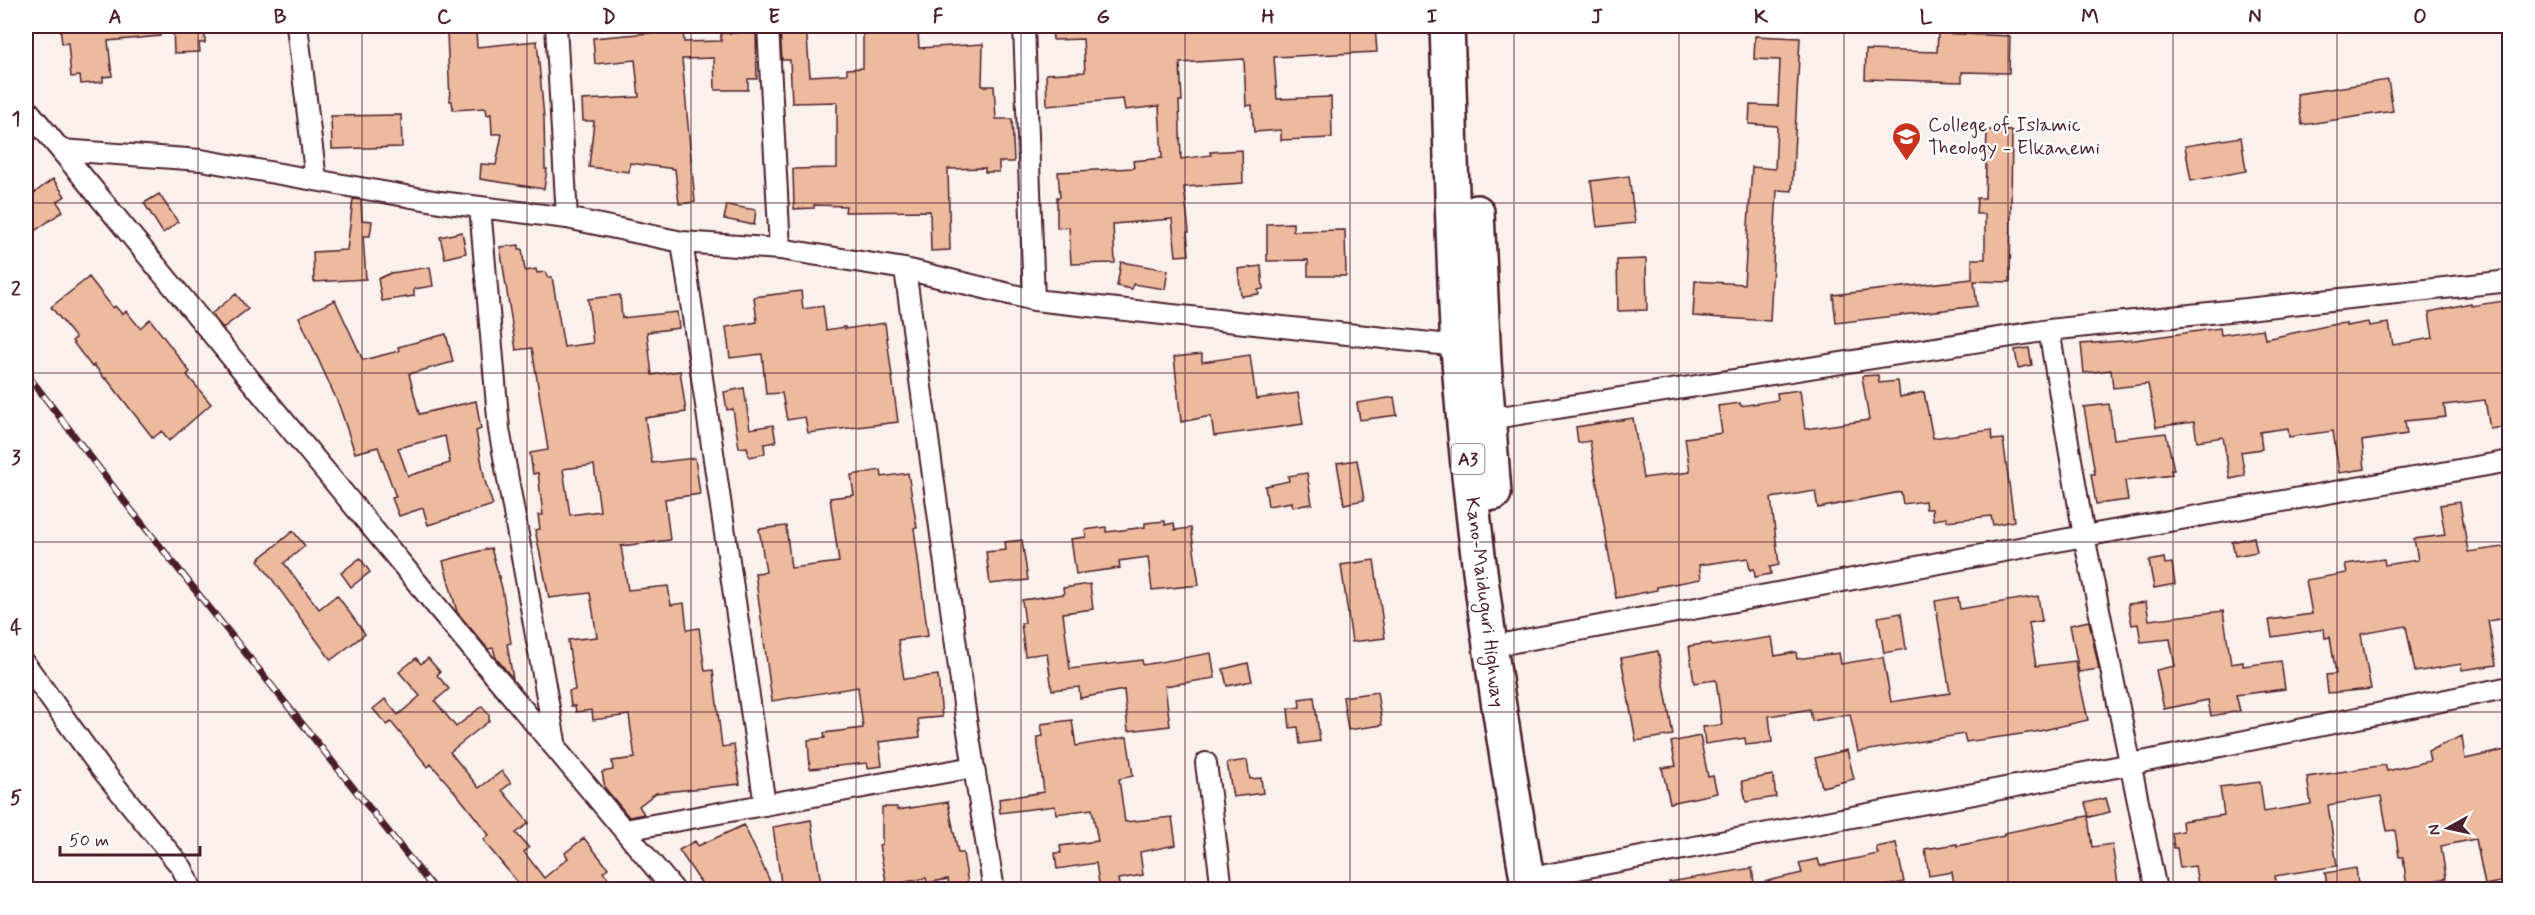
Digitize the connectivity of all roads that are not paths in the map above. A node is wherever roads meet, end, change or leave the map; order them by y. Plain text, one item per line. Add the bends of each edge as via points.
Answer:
1 (297, 26) edge
2 (556, 26) edge
3 (768, 26) edge
4 (1024, 26) edge
5 (1448, 26) edge
6 (1470, 26) edge
7 (26, 108) edge
8 (60, 150) junction
9 (315, 180) junction
10 (480, 207) junction
11 (567, 218) junction
12 (682, 242) junction
13 (780, 249) junction
14 (904, 269) junction
15 (2510, 281) edge
16 (1034, 300) junction
17 (2049, 330) junction
18 (1458, 346) junction
19 (1488, 418) junction
20 (2510, 461) edge
21 (2084, 536) junction
22 (1509, 643) junction
23 (26, 665) edge
24 (2510, 687) edge
25 (556, 749) junction
26 (1206, 763) dead end
27 (2132, 764) junction
28 (974, 767) junction
29 (765, 805) junction
30 (625, 830) junction
31 (1542, 885) edge
32 (192, 890) edge
33 (674, 890) edge
34 (994, 890) edge
35 (1222, 890) edge
36 (2156, 890) edge

1 - 9 street
2 - 11 street
3 - 13 street
4 - 16 street
5 - 18 highway, Kano-Maiduguri Highway / A3
6 - 19 highway, Kano-Maiduguri Highway / A3
7 - 8 street
8 - 9 street via 201,160
8 - 25 street
9 - 10 street
10 - 11 street
10 - 25 street via 499,429
11 - 12 street
12 - 13 street
12 - 29 street
13 - 14 street
14 - 16 street
14 - 28 street
15 - 17 street
16 - 18 street
17 - 19 street
17 - 21 street
18 - 31 highway, Kano-Maiduguri Highway / A3 via 1480,580 1510,781
19 - 22 highway, Kano-Maiduguri Highway / A3
20 - 21 street
21 - 22 street
21 - 27 street
22 - 31 highway, Kano-Maiduguri Highway / A3
23 - 32 street via 99,766 182,868
24 - 27 street
25 - 30 street
26 - 35 street
27 - 31 street
27 - 36 street
28 - 29 street
28 - 34 street
29 - 30 street
30 - 33 street

